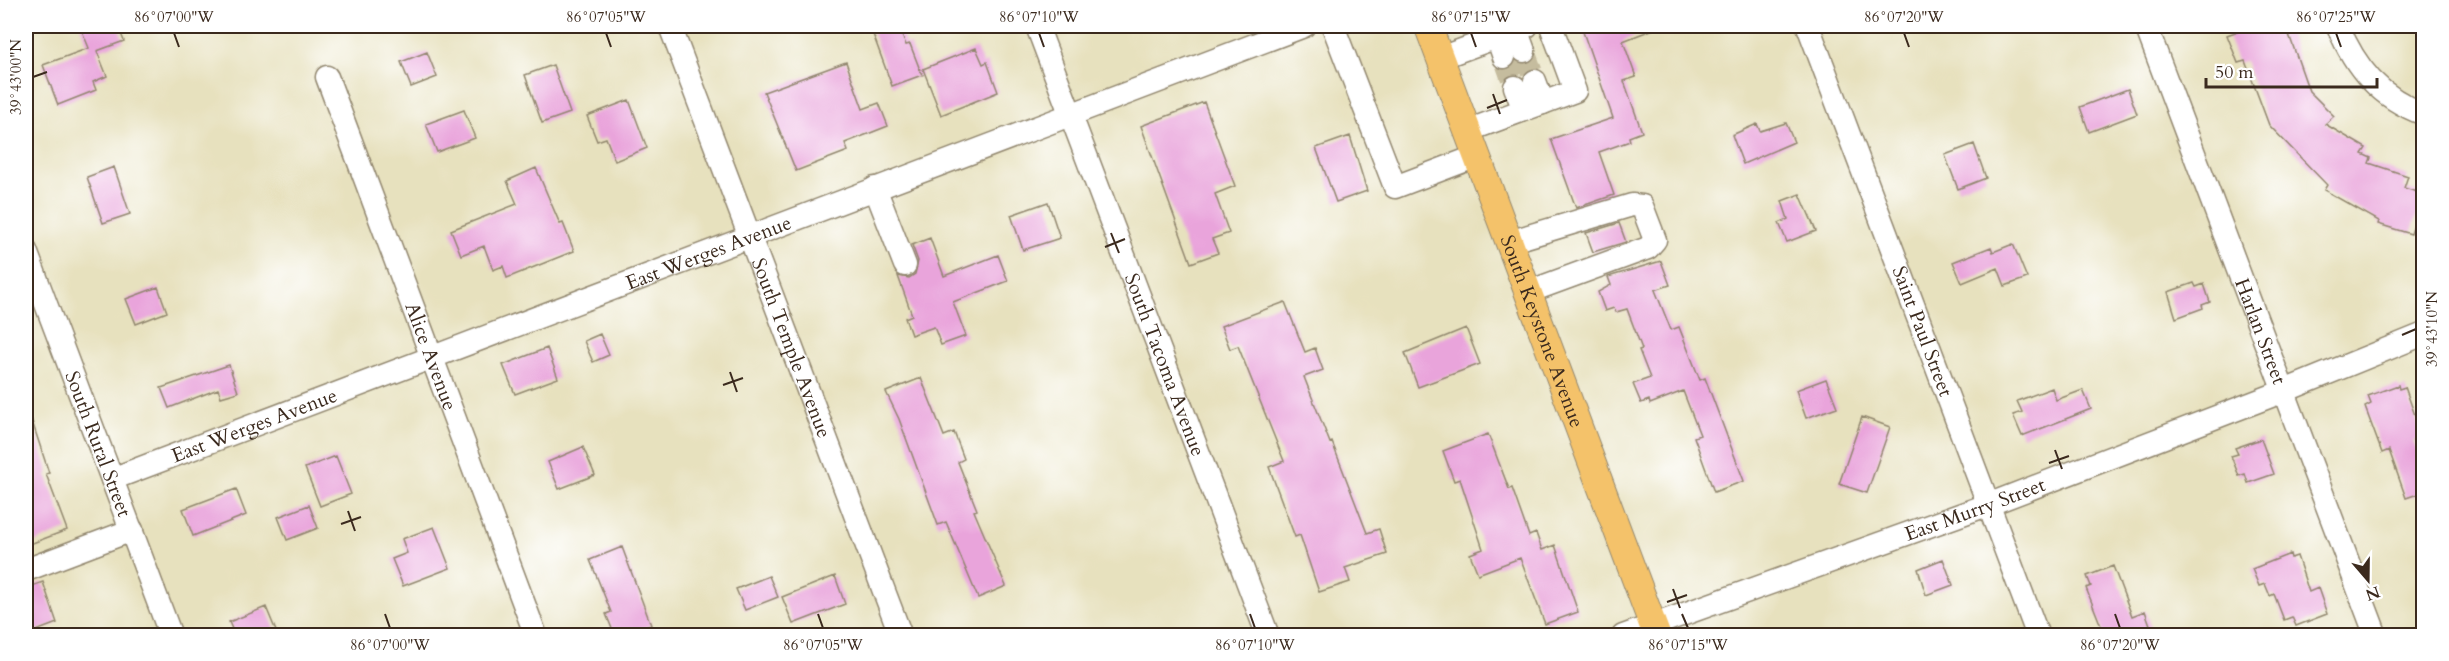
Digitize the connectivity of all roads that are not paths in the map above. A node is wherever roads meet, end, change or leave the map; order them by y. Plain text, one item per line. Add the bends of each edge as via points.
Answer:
1 (670, 26) edge
2 (1037, 26) edge
3 (1304, 26) edge
4 (1333, 26) edge
5 (1428, 26) edge
6 (1551, 26) edge
7 (1808, 26) edge
8 (2146, 26) edge
9 (2338, 26) edge
10 (1514, 38) edge
11 (1440, 58) junction
12 (327, 77) dead end
13 (1525, 84) tunnel mouth
14 (1533, 107) junction
15 (2424, 114) edge
16 (1071, 115) junction
17 (1467, 131) junction
18 (1477, 156) junction
19 (875, 188) junction
20 (750, 236) junction
21 (1509, 242) junction
22 (26, 251) edge
23 (904, 265) dead end
24 (1528, 292) junction
25 (2424, 334) edge
26 (432, 357) junction
27 (2284, 391) junction
28 (112, 479) junction
29 (1990, 504) junction
30 (132, 531) junction
31 (26, 570) edge
32 (1655, 630) edge
33 (171, 636) edge
34 (536, 636) edge
35 (901, 636) edge
36 (1268, 636) edge
37 (1623, 636) edge
38 (2038, 636) edge
39 (2376, 636) edge

1 - 20 street, South Temple Avenue
2 - 16 street, South Tacoma Avenue
3 - 16 street, East Werges Avenue
4 - 18 street via 1395,186
5 - 11 main road, South Keystone Avenue
6 - 14 street via 1575,91
7 - 29 street, Saint Paul Street
8 - 27 street, Harlan Street
9 - 15 street via 2347,49 2369,81 2392,100
10 - 11 street
11 - 17 main road, South Keystone Avenue
12 - 26 street, Alice Avenue
13 - 14 street
14 - 17 street
16 - 19 street, East Werges Avenue
16 - 36 street, South Tacoma Avenue
17 - 18 main road, South Keystone Avenue
18 - 21 main road, South Keystone Avenue
19 - 20 street, East Werges Avenue
19 - 23 street
20 - 26 street, East Werges Avenue
20 - 35 street, South Temple Avenue
21 - 24 main road, South Keystone Avenue
21 - 24 street via 1632,205 1642,206 1653,233 1655,240 1648,248
22 - 28 street, South Rural Street
24 - 32 main road, South Keystone Avenue
25 - 27 street, East Murry Street
26 - 28 street, East Werges Avenue
26 - 34 street, Alice Avenue
27 - 29 street, East Murry Street
27 - 39 street, Harlan Street
28 - 30 street, South Rural Street
29 - 32 street, East Murry Street
29 - 38 street, Saint Paul Street
30 - 31 street
30 - 33 street, South Rural Street
32 - 37 street, East Murry Street

